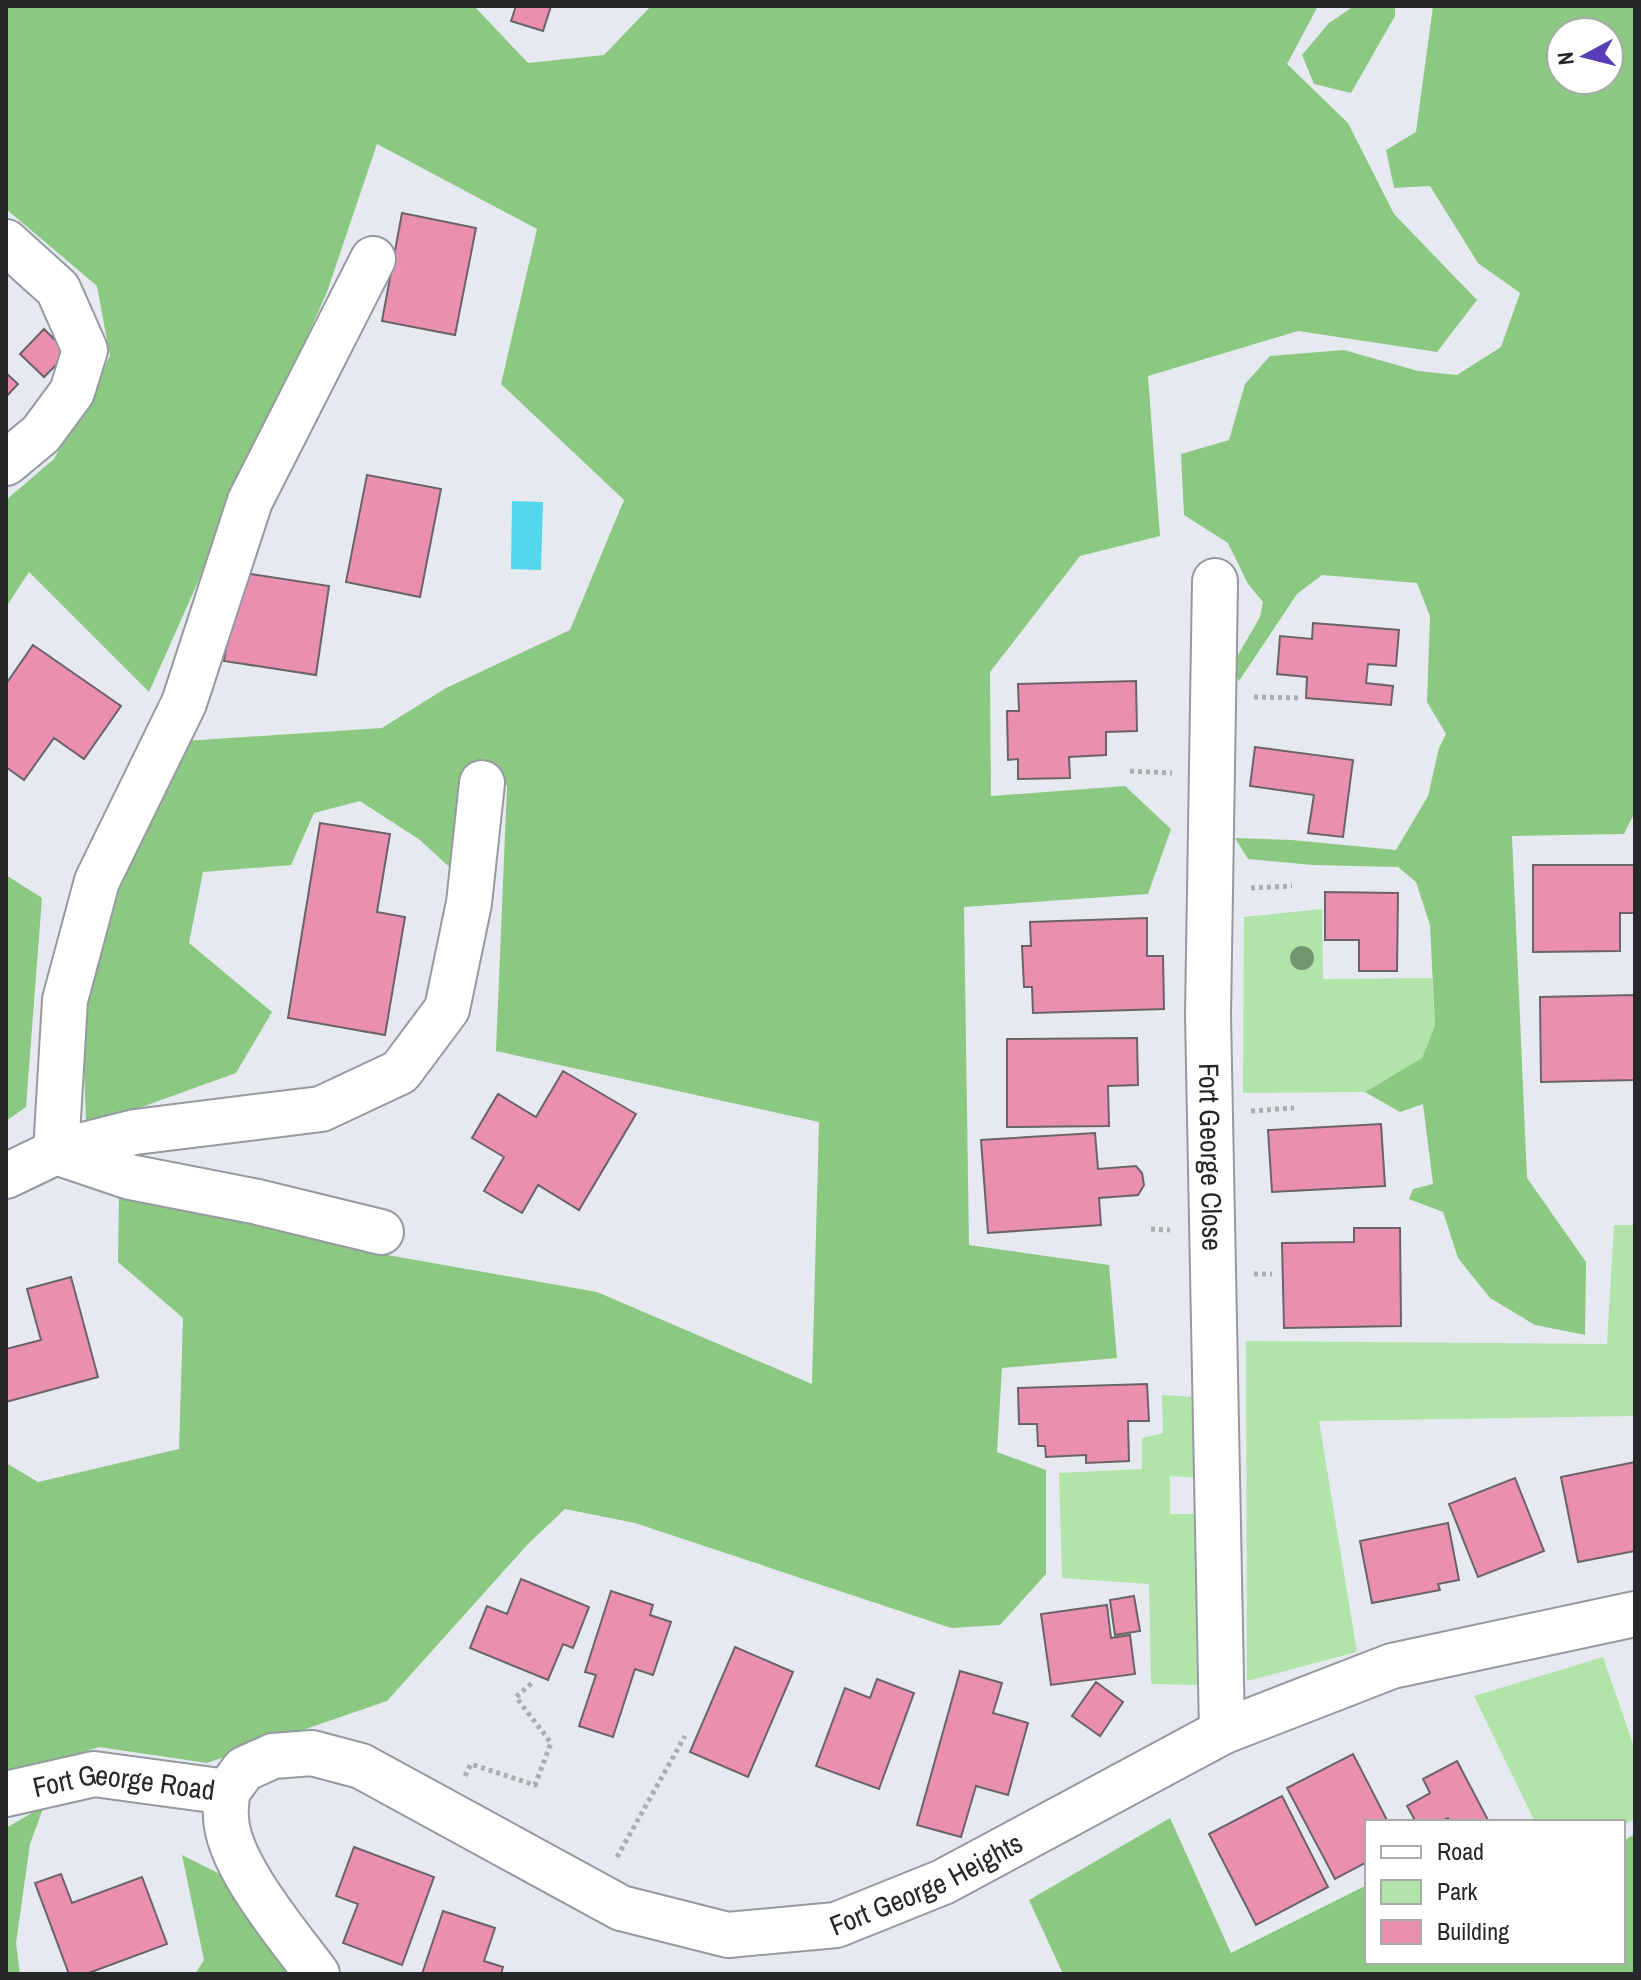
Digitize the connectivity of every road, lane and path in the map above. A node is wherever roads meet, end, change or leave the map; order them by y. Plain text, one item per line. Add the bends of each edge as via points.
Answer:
1 (6, 242) edge
2 (373, 259) dead end
3 (6, 463) edge
4 (1215, 581) dead end
5 (482, 783) dead end
6 (56, 1152) junction
7 (6, 1176) edge
8 (381, 1232) dead end
9 (1635, 1614) edge
10 (534, 1681) dead end
11 (1222, 1732) junction
12 (685, 1736) dead end
13 (227, 1792) junction
14 (6, 1794) edge
15 (445, 1812) junction
16 (597, 1893) junction
17 (317, 1974) edge

1 - 3 street via 58,289 85,350 72,392 41,434
2 - 6 street via 250,501 184,703 97,881 65,1000
4 - 11 street, Fort George Close via 1208,1015
5 - 6 street via 469,903 447,1009 400,1072 321,1109 135,1132
6 - 7 street
6 - 8 street via 130,1177
9 - 11 street, Fort George Heights via 1392,1666
10 - 15 path via 516,1697 551,1743 535,1785 471,1764
11 - 16 street, Fort George Heights via 943,1882 836,1925 728,1935 621,1908
12 - 16 path
13 - 14 street, Fort George Road via 94,1774
13 - 15 street, Fort George Heights via 244,1769 273,1756 312,1753 361,1766
13 - 17 street, Fort George Road via 225,1820 237,1857
15 - 16 street, Fort George Heights

